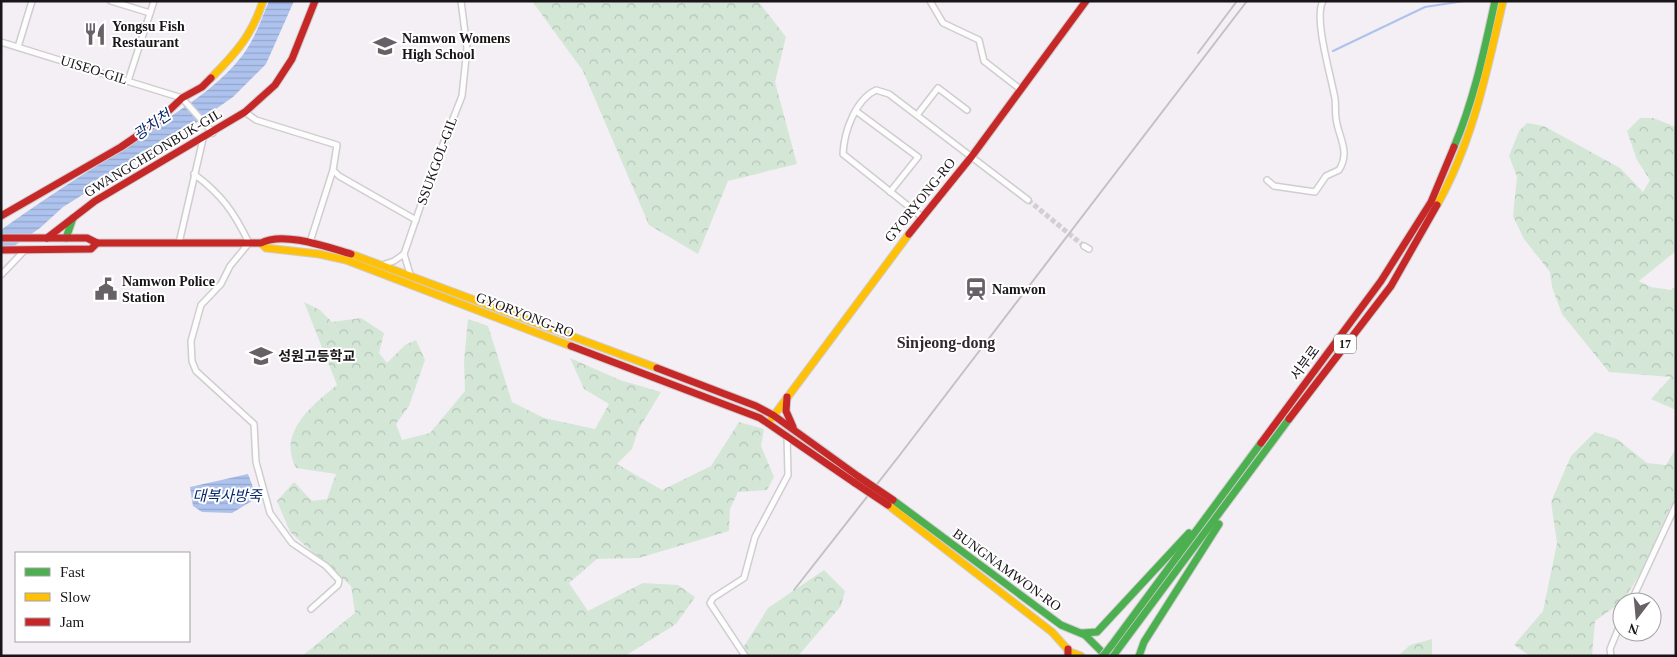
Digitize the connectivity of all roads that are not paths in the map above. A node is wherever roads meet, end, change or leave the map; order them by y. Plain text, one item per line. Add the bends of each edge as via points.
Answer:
1 (32, 1) edge
2 (111, 1) edge
3 (154, 1) edge
4 (264, 1) edge
5 (315, 1) edge
6 (461, 1) edge
7 (930, 1) edge
8 (1086, 1) edge
9 (1324, 1) edge
10 (1493, 1) edge
11 (1505, 1) edge
12 (150, 13) junction
13 (1, 42) edge
14 (18, 47) junction
15 (128, 81) junction
16 (1020, 90) junction
17 (184, 99) junction
18 (967, 110) dead end
19 (856, 111) junction
20 (245, 112) junction
21 (917, 116) junction
22 (213, 133) junction
23 (203, 139) junction
24 (972, 156) junction
25 (333, 170) junction
26 (194, 174) junction
27 (1267, 180) dead end
28 (890, 192) junction
29 (1028, 200) tunnel mouth
30 (1, 216) edge
31 (75, 216) junction
32 (922, 217) junction
33 (416, 220) junction
34 (1, 238) edge
35 (47, 238) junction
36 (66, 238) junction
37 (310, 242) junction
38 (97, 243) junction
39 (179, 243) junction
40 (249, 243) junction
41 (261, 243) junction
42 (1, 250) edge
43 (25, 250) junction
44 (404, 254) junction
45 (385, 264) junction
46 (410, 274) junction
47 (1, 275) edge
48 (787, 397) junction
49 (773, 415) junction
50 (768, 422) junction
51 (795, 430) junction
52 (787, 436) junction
53 (1257, 456) junction
54 (857, 480) junction
55 (890, 502) junction
56 (1676, 506) edge
57 (1636, 592) edge
58 (311, 608) dead end
59 (1079, 632) junction
60 (1613, 642) edge
61 (1067, 650) edge
62 (1113, 651) edge
63 (744, 656) edge
64 (1081, 656) edge
65 (1105, 656) edge
66 (1139, 656) edge
67 (1611, 656) edge

1 - 14 street
2 - 12 street
3 - 12 street
4 - 17 main road via 256,23 239,50 202,87
5 - 20 main road, GWANGCHEONBUK-GIL via 292,59 276,85
6 - 33 street, SSUKGOL-GIL via 467,48 462,96
7 - 16 street via 943,23 979,40 984,61
8 - 16 main road, GYORYONG-RO
9 - 27 street via 1321,9 1322,37 1336,102 1336,118 1345,148 1344,160 1339,170 1326,176 1315,192 1274,186
10 - 53 main road, 서부로 / 17 via 1467,117 1431,202 1381,281
11 - 53 main road, 서부로 / 17 via 1482,96 1439,202 1391,286
12 - 15 street
13 - 14 street, UISEO-GIL
14 - 15 street, UISEO-GIL
15 - 17 street, UISEO-GIL
16 - 24 main road, GYORYONG-RO
17 - 22 street
17 - 30 main road via 121,147
18 - 21 street via 938,88
19 - 21 street via 872,92 880,90
19 - 28 street via 850,120 843,154
19 - 28 street via 918,158
20 - 22 main road, GWANGCHEONBUK-GIL
20 - 25 street via 256,120 337,145
21 - 24 street
22 - 23 main road, GWANGCHEONBUK-GIL
23 - 26 street
23 - 31 main road, GWANGCHEONBUK-GIL via 100,198
24 - 29 street
24 - 32 main road, GYORYONG-RO
25 - 33 street, SSUKGOL-GIL
25 - 37 street
26 - 39 street
26 - 40 street via 222,197
28 - 32 street
31 - 35 main road, GWANGCHEONBUK-GIL
31 - 36 main road
32 - 48 main road, GYORYONG-RO
33 - 44 street
34 - 35 main road, GYORYONG-RO
35 - 36 main road, GYORYONG-RO
36 - 38 main road, GYORYONG-RO via 87,238
37 - 41 main road, GYORYONG-RO via 270,238
37 - 45 main road, GYORYONG-RO
38 - 39 main road, GYORYONG-RO
38 - 43 main road, GYORYONG-RO via 91,249
39 - 40 main road, GYORYONG-RO
40 - 41 main road, GYORYONG-RO
40 - 58 street via 230,266 221,284 201,305 191,341 192,361 208,384 254,424 256,462 270,513 276,523 292,542 326,566 339,580 338,585
41 - 50 main road, GYORYONG-RO via 266,248 346,260
42 - 43 main road, GYORYONG-RO
43 - 47 street
44 - 45 street
44 - 46 street
45 - 46 main road, GYORYONG-RO
46 - 49 main road, GYORYONG-RO
48 - 49 main road, GYORYONG-RO
48 - 51 main road via 786,411
49 - 50 main road, GYORYONG-RO
49 - 51 main road
50 - 52 main road
51 - 54 main road
52 - 54 main road
52 - 63 street via 788,475 755,537 744,578 710,603
53 - 59 main road via 1234,475 1186,535 1096,632
53 - 62 main road, 서부로 / 17
53 - 66 main road via 1244,487 1196,556 1144,642
54 - 55 main road, bridge
55 - 59 main road, BUNGNAMWON-RO via 1061,625
55 - 61 main road, BUNGNAMWON-RO via 1052,632
56 - 57 street
59 - 61 main road via 1067,639
59 - 65 main road, BUNGNAMWON-RO
60 - 67 street
61 - 64 main road, BUNGNAMWON-RO
62 - 65 main road, 서부로 / 17, bridge

